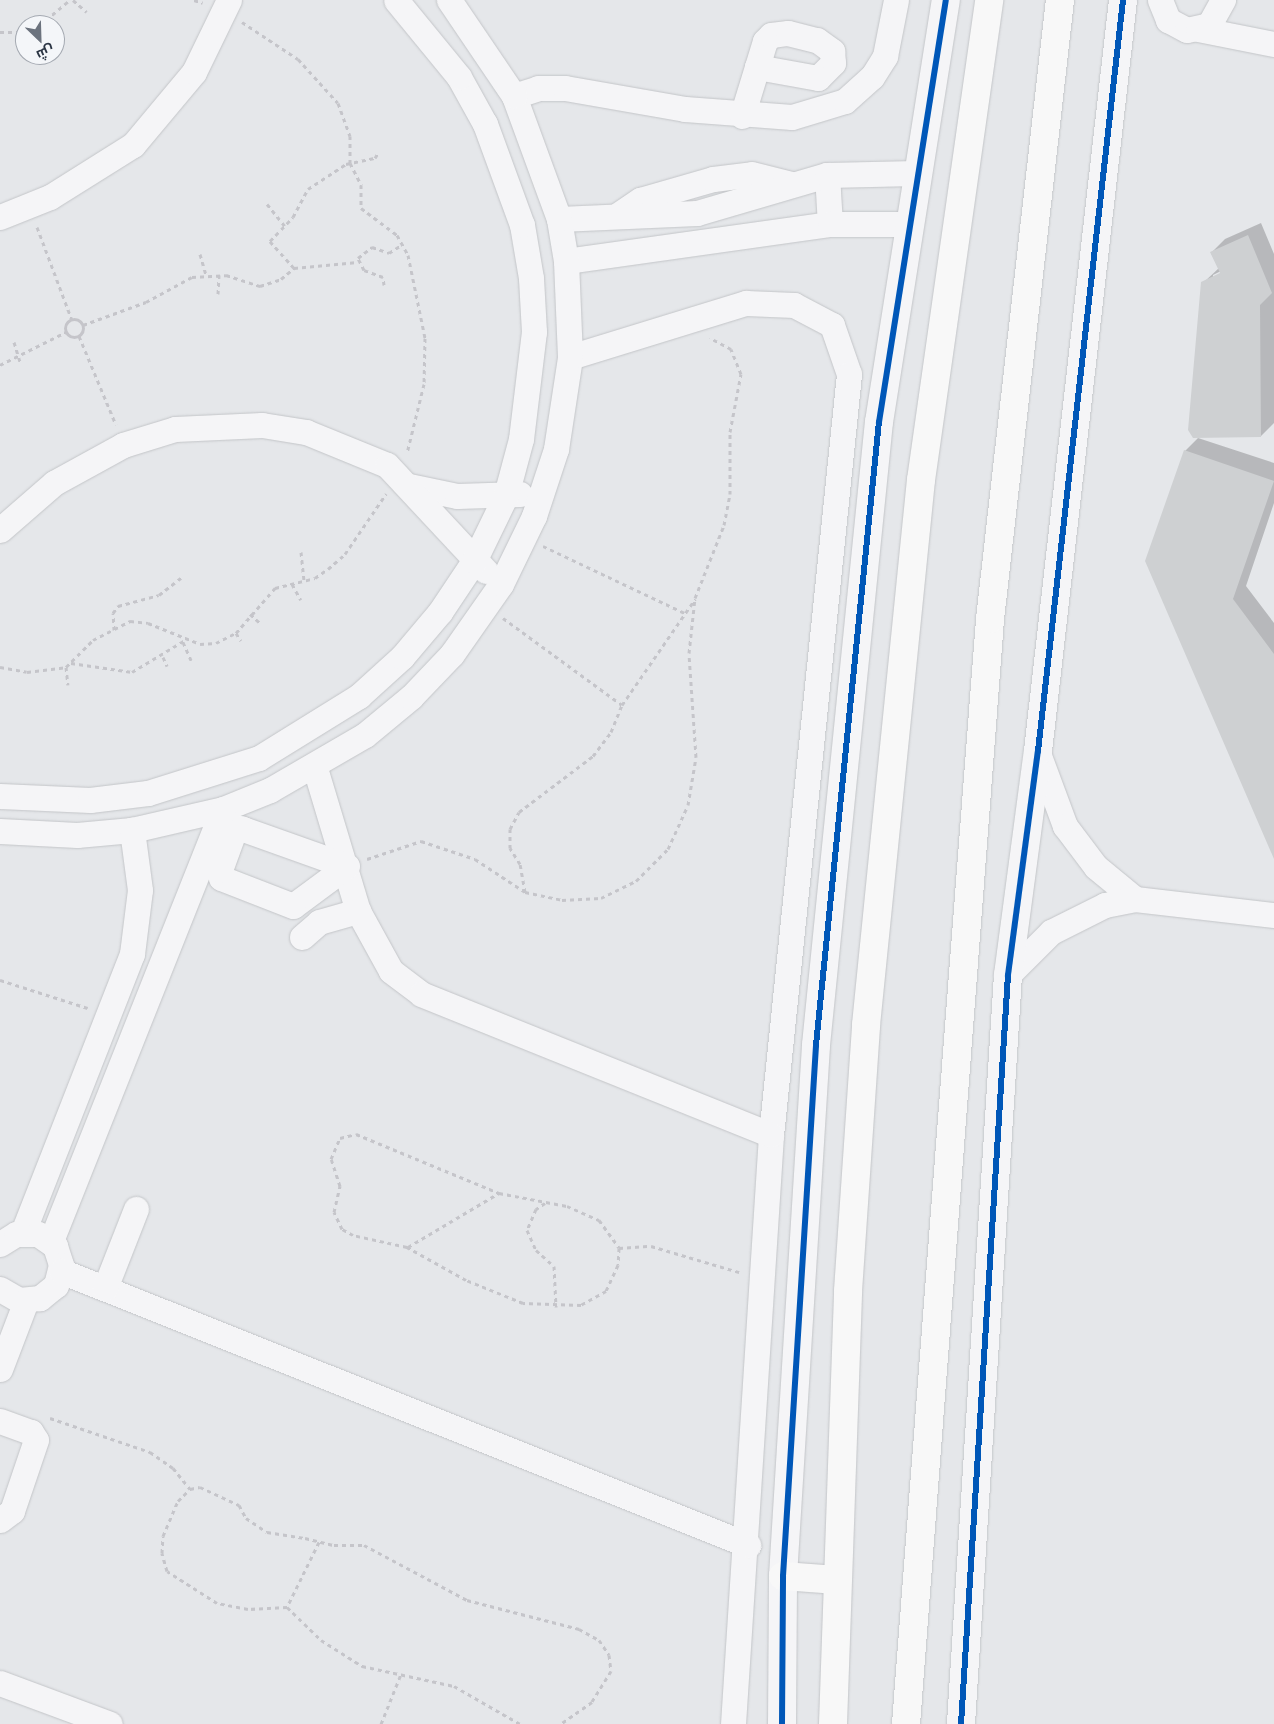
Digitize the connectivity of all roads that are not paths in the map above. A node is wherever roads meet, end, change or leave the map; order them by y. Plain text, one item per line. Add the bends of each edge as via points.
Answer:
1 (396, 0) edge
2 (449, 0) edge
3 (896, 0) edge
4 (946, 0) edge
5 (1060, 0) edge
6 (1123, 0) edge
7 (1160, 0) edge
8 (1223, 0) edge
9 (988, 2) edge
10 (227, 6) edge
11 (1198, 29) junction
12 (1274, 44) edge
13 (757, 67) dead end
14 (514, 96) junction
15 (742, 116) junction
16 (916, 173) junction
17 (827, 174) junction
18 (0, 217) edge
19 (558, 219) junction
20 (830, 224) junction
21 (908, 224) junction
22 (566, 261) junction
23 (570, 357) junction
24 (404, 481) junction
25 (543, 494) junction
26 (506, 495) junction
27 (0, 530) edge
28 (474, 561) junction
29 (501, 584) junction
30 (1038, 751) junction
31 (315, 768) junction
32 (0, 796) edge
33 (223, 809) junction
34 (132, 830) junction
35 (0, 831) edge
36 (347, 866) junction
37 (1135, 899) junction
38 (358, 911) junction
39 (1274, 915) edge
40 (302, 937) dead end
41 (1008, 974) junction
42 (771, 1134) junction
43 (136, 1210) dead end
44 (23, 1232) junction
45 (51, 1241) junction
46 (0, 1244) edge
47 (61, 1271) junction
48 (105, 1288) junction
49 (0, 1290) edge
50 (26, 1301) junction
51 (0, 1369) edge
52 (0, 1421) edge
53 (0, 1520) edge
54 (748, 1545) junction
55 (783, 1576) junction
56 (837, 1580) junction
57 (0, 1683) edge
58 (110, 1724) edge
59 (734, 1724) edge
60 (782, 1724) edge
61 (833, 1724) edge
62 (906, 1724) edge
63 (961, 1724) edge

1 - 26 street via 459,77 481,116 506,173 522,225 531,278 533,341 521,439
2 - 14 street
3 - 15 street via 885,56 872,77 845,101 792,117
4 - 16 street
5 - 62 main road via 990,618
6 - 30 street
7 - 11 street via 1162,11 1177,26
8 - 11 street via 1217,17
9 - 56 main road via 939,339 899,671 866,1025 848,1291
10 - 18 street via 194,72 133,145 93,174
11 - 12 street
13 - 15 street
14 - 15 street via 538,88 565,88
14 - 19 street
16 - 17 street
16 - 21 street
17 - 19 street via 791,184 752,174 713,179 640,200 616,216
17 - 20 street
19 - 22 street
20 - 21 street
20 - 22 street
21 - 55 street via 879,422 816,1046
22 - 23 street
23 - 25 street via 558,440
23 - 42 street via 746,303 794,305 812,311 832,325 844,350 850,374 849,413
24 - 26 street via 457,496
24 - 27 street via 348,446 262,425 175,429 124,445 54,483
24 - 28 street
25 - 26 street
25 - 29 street
26 - 28 street
28 - 29 street
28 - 32 street via 440,612 387,670 311,730 259,758 148,793 90,800
29 - 31 street via 487,606 410,697 365,735
30 - 37 street via 1065,826 1096,867
30 - 41 street
31 - 33 street
31 - 36 street
33 - 34 street
33 - 45 street
34 - 35 street via 77,835
34 - 44 street via 140,890 132,954
36 - 36 street via 296,906 223,880 219,873 234,832 240,828
36 - 38 street
37 - 39 street
37 - 41 street via 1105,905 1051,932
38 - 40 street via 320,922
38 - 42 street via 391,971 421,994
41 - 63 street
42 - 54 street
43 - 48 street
44 - 45 street
44 - 46 street
45 - 47 street via 60,1258
47 - 48 street
47 - 50 street via 52,1290
48 - 54 street
49 - 50 street
50 - 51 street
52 - 53 street via 31,1432 36,1440 12,1511
54 - 59 street
55 - 56 main road
55 - 60 street
56 - 61 main road
57 - 58 street

